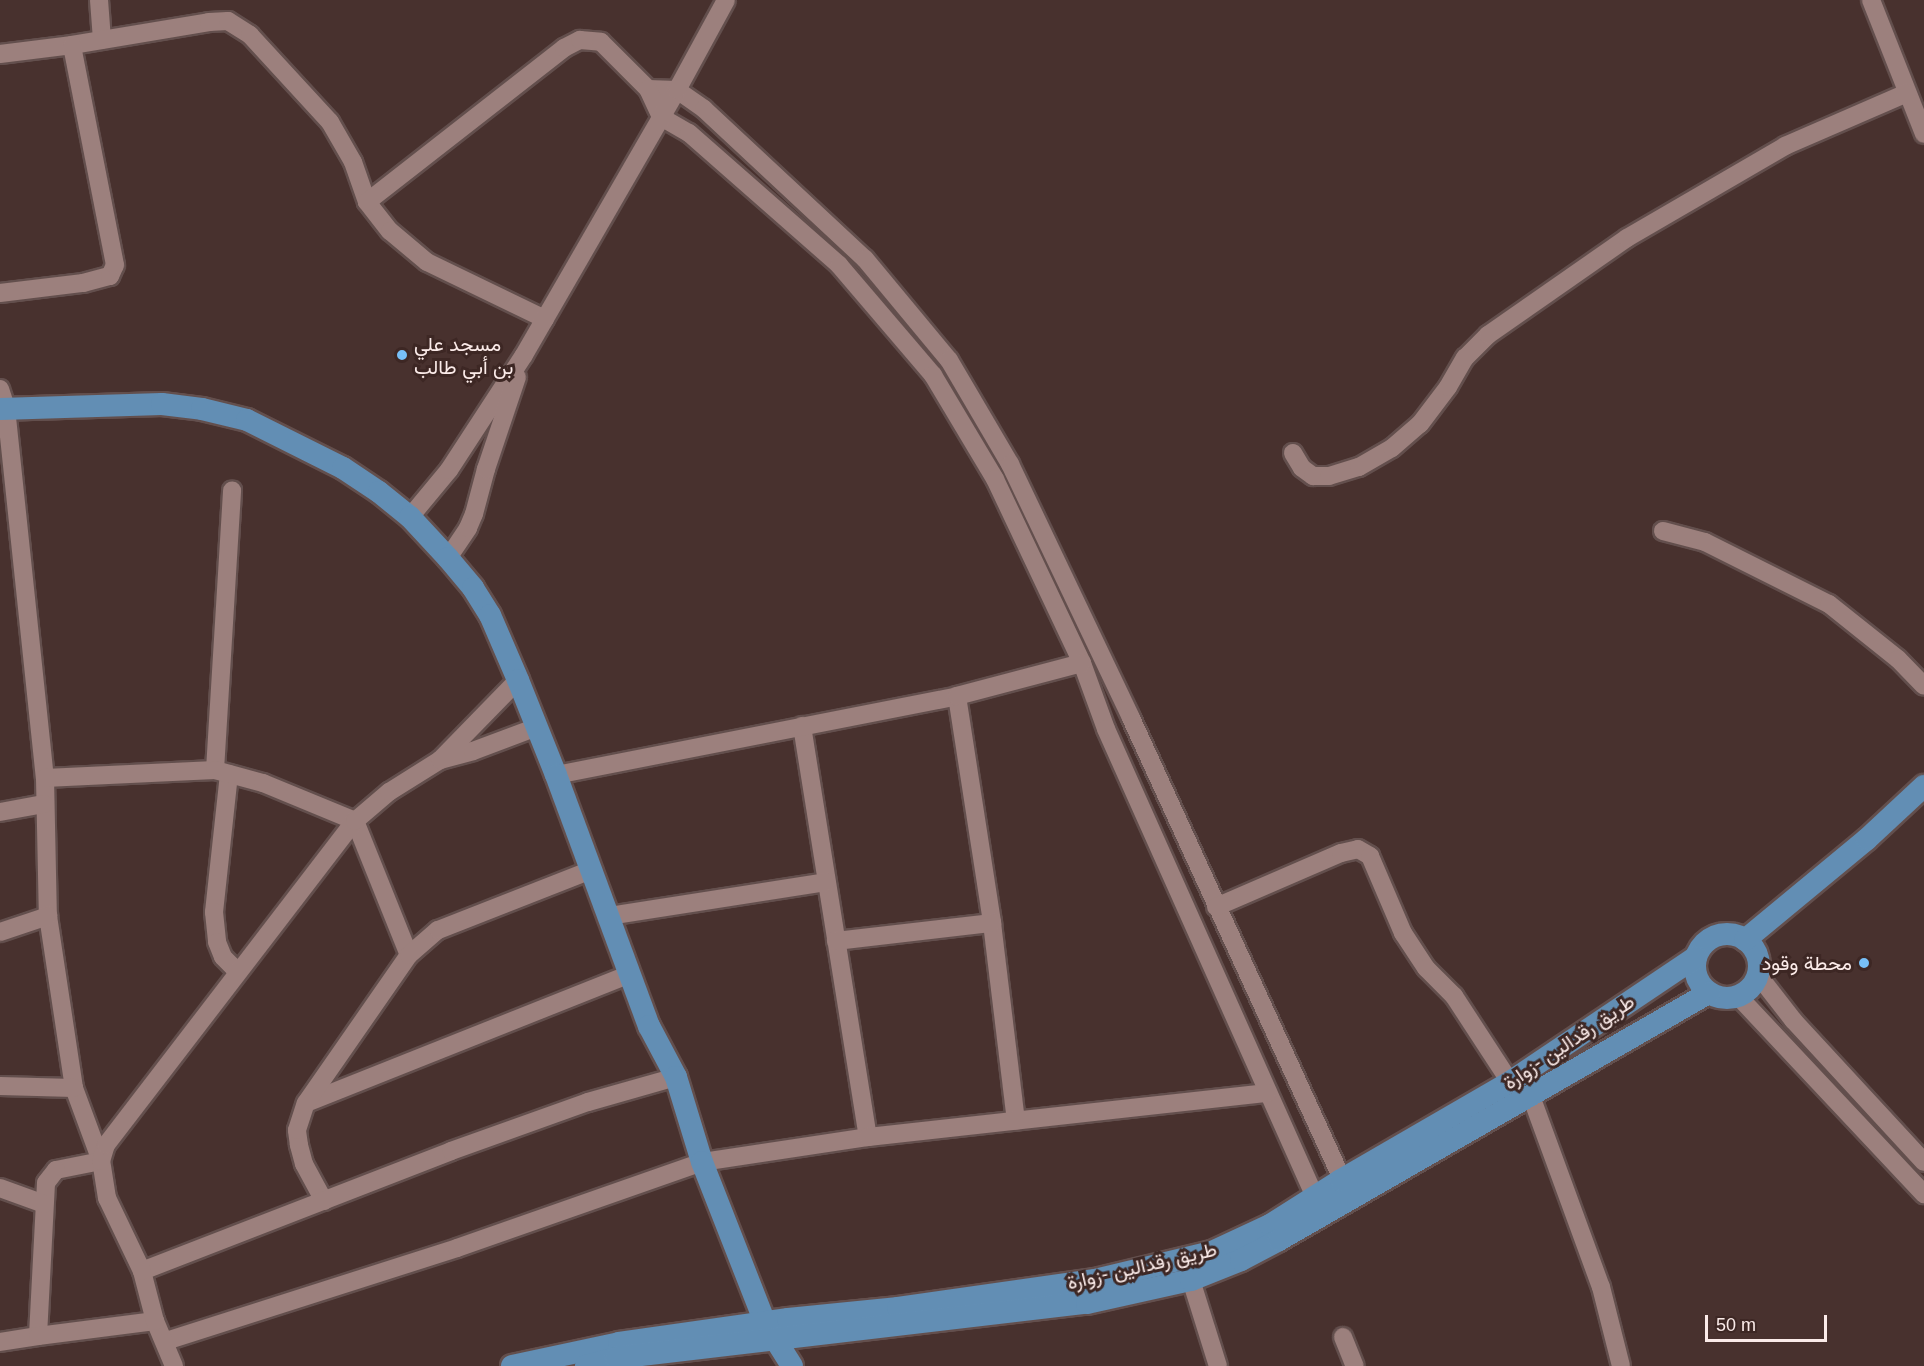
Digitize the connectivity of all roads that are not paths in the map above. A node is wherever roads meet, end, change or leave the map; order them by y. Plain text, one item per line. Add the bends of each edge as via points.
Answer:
1 (99, 0) edge
2 (726, 0) edge
3 (1872, 0) edge
4 (102, 40) junction
5 (72, 45) junction
6 (0, 54) edge
7 (648, 89) junction
8 (677, 90) junction
9 (1907, 93) junction
10 (704, 109) junction
11 (661, 117) junction
12 (689, 133) junction
13 (1924, 134) edge
14 (367, 202) junction
15 (0, 293) edge
16 (545, 319) junction
17 (524, 355) junction
18 (2, 402) edge
19 (1293, 453) dead end
20 (232, 491) dead end
21 (410, 518) junction
22 (1663, 531) dead end
23 (448, 558) junction
24 (1082, 663) junction
25 (518, 680) junction
26 (1924, 686) edge
27 (957, 696) junction
28 (802, 726) junction
29 (537, 728) junction
30 (440, 760) junction
31 (222, 772) junction
32 (556, 775) junction
33 (45, 778) junction
34 (1924, 786) edge
35 (44, 804) junction
36 (0, 812) edge
37 (355, 821) junction
38 (591, 870) junction
39 (826, 882) junction
40 (1216, 907) junction
41 (48, 916) junction
42 (609, 916) junction
43 (992, 923) junction
44 (0, 932) edge
45 (1745, 940) junction
46 (836, 941) junction
47 (409, 955) junction
48 (1696, 957) junction
49 (238, 972) junction
50 (630, 974) junction
51 (1758, 975) junction
52 (1709, 993) junction
53 (1738, 996) junction
54 (676, 1077) junction
55 (1510, 1083) junction
56 (0, 1086) edge
57 (74, 1088) junction
58 (1268, 1093) junction
59 (1531, 1096) junction
60 (306, 1103) junction
61 (1016, 1121) junction
62 (868, 1137) junction
63 (101, 1161) junction
64 (702, 1162) junction
65 (1924, 1162) edge
66 (0, 1188) edge
67 (1347, 1189) junction
68 (1924, 1194) edge
69 (324, 1201) junction
70 (44, 1204) junction
71 (1319, 1205) junction
72 (142, 1271) junction
73 (1191, 1280) junction
74 (155, 1321) junction
75 (772, 1331) junction
76 (39, 1336) junction
77 (1343, 1337) dead end
78 (165, 1341) junction
79 (0, 1342) edge
80 (174, 1366) edge
81 (512, 1366) edge
82 (586, 1366) edge
83 (792, 1366) edge
84 (1218, 1366) edge
85 (1355, 1366) edge
86 (1621, 1366) edge

1 - 4 street
2 - 8 street
3 - 9 street
4 - 5 street
4 - 14 street via 228,21 250,35 330,122 353,162
5 - 6 street
5 - 15 street via 115,265 110,276 83,283
7 - 8 street
7 - 11 street
7 - 14 street via 601,42 580,40 564,48
8 - 10 street
8 - 11 street
9 - 13 street
9 - 19 street via 1785,146 1627,238 1488,335 1466,358 1420,424 1376,458 1329,476 1312,476
10 - 12 street
10 - 40 street via 865,258 949,360 1010,464
11 - 12 street
11 - 16 street
12 - 24 street via 839,266 933,375 995,479
14 - 16 street via 390,231 427,262
16 - 17 street
17 - 21 street via 449,470
17 - 23 street via 474,514
18 - 21 main road via 162,404 224,414 266,428 343,468
18 - 33 street
20 - 31 street
21 - 23 main road
22 - 26 street via 1706,542 1829,604 1898,659
23 - 25 main road via 489,615
24 - 27 street
24 - 58 street via 1106,729
25 - 29 main road
25 - 30 street
27 - 28 street
27 - 43 street
28 - 32 street
28 - 39 street
29 - 30 street
29 - 32 main road
30 - 37 street via 389,792
31 - 33 street
31 - 37 street via 263,783
31 - 49 street via 214,912 223,957
32 - 38 main road
33 - 35 street
34 - 45 main road via 1867,839
35 - 36 street
35 - 41 street
37 - 47 street
37 - 49 street
38 - 42 main road
38 - 47 street via 438,930
39 - 42 street
39 - 46 street
40 - 55 street via 1341,853 1359,849 1370,856 1403,933 1426,969 1454,996
40 - 67 street
41 - 44 street
41 - 57 street
42 - 50 main road
43 - 46 street
43 - 61 street
45 - 48 main road via 1726,934 1716,936 1700,948
45 - 51 main road via 1757,956
46 - 62 street
47 - 60 street
48 - 52 main road via 1696,977
48 - 55 main road, طريق رقدالين -زوارة
49 - 63 street via 106,1145
50 - 54 main road via 649,1026
50 - 60 street
51 - 53 main road via 1754,984
51 - 65 street via 1793,1020
52 - 53 main road via 1718,997
52 - 59 main road, طريق رقدالين -زوارة
53 - 68 street
54 - 64 main road
54 - 69 street via 588,1102
55 - 67 main road, طريق رقدالين -زوارة
56 - 57 street
57 - 63 street
58 - 61 street
58 - 71 street
59 - 67 main road, طريق رقدالين -زوارة
59 - 86 street via 1601,1287
60 - 69 street via 297,1131 299,1145 304,1164
61 - 62 street
62 - 64 street
63 - 70 street via 56,1170 46,1183
63 - 72 street via 107,1198
64 - 75 main road
64 - 78 street via 457,1248
66 - 70 street
67 - 71 main road, طريق رقدالين -زوارة
69 - 72 street
70 - 76 street
71 - 73 main road, طريق رقدالين -زوارة via 1242,1260
71 - 75 main road, طريق رقدالين -زوارة via 1212,1252 1157,1267 1031,1291
72 - 74 street
73 - 75 main road, طريق رقدالين -زوارة via 1087,1303
73 - 84 street
74 - 76 street
74 - 78 street
75 - 81 main road, طريق رقدالين -زوارة via 619,1343
75 - 82 main road, طريق رقدالين -زوارة
75 - 83 main road
76 - 79 street
77 - 85 street
78 - 80 street

